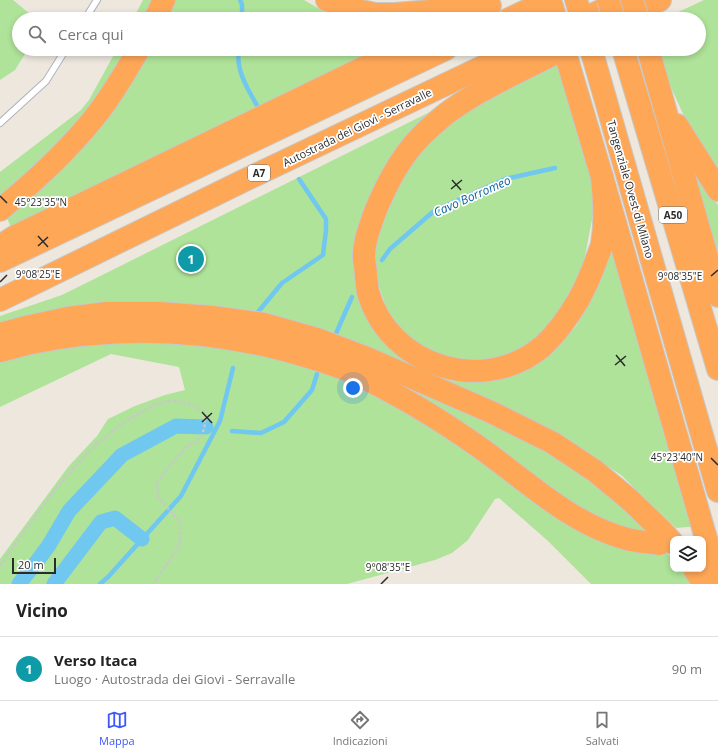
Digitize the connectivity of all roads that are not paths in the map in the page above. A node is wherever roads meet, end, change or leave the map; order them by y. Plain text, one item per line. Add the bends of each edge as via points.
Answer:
1 (97, 0) edge
2 (164, 0) edge
3 (327, 0) edge
4 (550, 0) edge
5 (576, 0) edge
6 (608, 0) edge
7 (624, 0) edge
8 (632, 0) edge
9 (660, 0) edge
10 (496, 3) edge
11 (89, 12) edge
12 (158, 12) edge
13 (366, 12) edge
14 (413, 12) edge
15 (478, 12) edge
16 (524, 12) edge
17 (554, 12) edge
18 (580, 12) edge
19 (598, 12) edge
20 (612, 12) edge
21 (636, 12) edge
22 (637, 12) edge
23 (62, 56) edge
24 (135, 56) edge
25 (388, 56) edge
26 (431, 56) edge
27 (505, 56) edge
28 (550, 56) edge
29 (566, 56) edge
30 (593, 56) edge
31 (625, 56) edge
32 (649, 56) edge
33 (664, 105) junction
34 (0, 123) edge
35 (602, 177) junction
36 (718, 190) edge
37 (0, 210) edge
38 (0, 246) edge
39 (0, 261) edge
40 (718, 296) edge
41 (0, 300) edge
42 (0, 334) edge
43 (0, 351) edge
44 (718, 369) edge
45 (718, 491) edge
46 (666, 544) edge
47 (696, 572) edge
48 (718, 580) edge
49 (704, 584) edge

1 - 11 lane
2 - 12 highway
3 - 13 highway
4 - 16 highway
4 - 17 highway
5 - 18 highway
6 - 20 highway, bridge
7 - 19 highway
8 - 21 highway, bridge
9 - 22 highway
10 - 14 highway
10 - 15 highway
23 - 34 lane via 46,81
24 - 37 highway via 94,118 56,161
25 - 38 highway
26 - 39 highway
27 - 41 highway, Autostrada dei Giovi - Serravalle / A7
28 - 35 highway via 479,92 442,117 409,150 394,173 371,223 364,257 368,291 375,310 385,326 404,346 423,359 457,370 489,370 529,356 553,337 562,326 593,269 602,246 605,219
29 - 35 highway
30 - 45 highway, Tangenziale Ovest di Milano
31 - 44 highway, A50
32 - 33 highway
33 - 36 highway
33 - 40 highway
35 - 48 highway
42 - 46 highway via 68,318 107,313 159,312 264,324 317,339 491,412 553,443 595,470 630,500 662,531
43 - 46 highway via 74,336 164,332 260,344 306,356 347,370 394,393 479,447 551,502 598,529 628,539
47 - 49 highway

